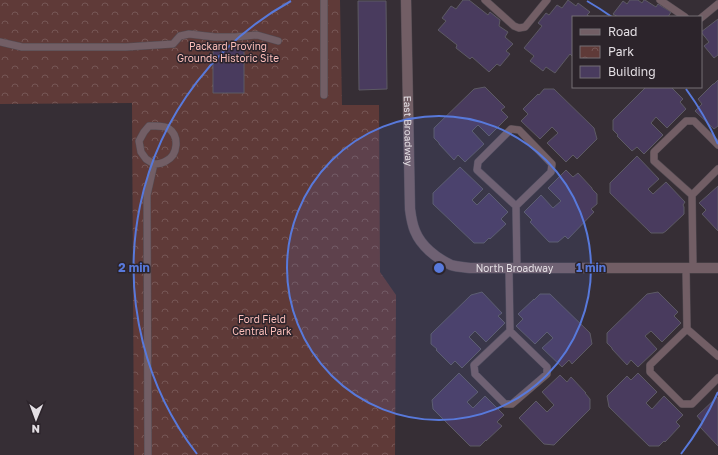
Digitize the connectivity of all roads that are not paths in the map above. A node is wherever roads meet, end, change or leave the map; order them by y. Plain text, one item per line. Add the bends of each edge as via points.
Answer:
1 (324, 0) edge
2 (406, 0) edge
3 (485, 0) edge
4 (547, 0) edge
5 (660, 0) edge
6 (718, 4) edge
7 (684, 16) edge
8 (702, 17) edge
9 (278, 41) dead end
10 (0, 42) edge
11 (324, 95) dead end
12 (718, 145) edge
13 (154, 164) junction
14 (718, 169) edge
15 (692, 195) junction
16 (516, 206) junction
17 (433, 254) joint
18 (690, 268) junction
19 (718, 268) edge
20 (513, 269) junction
21 (687, 329) junction
22 (510, 332) junction
23 (718, 356) edge
24 (718, 378) edge
25 (148, 455) edge

1 - 11 lane
2 - 17 street, East Broadway via 410,209 415,232
3 - 4 lane via 519,28 525,27
5 - 7 lane
6 - 8 lane
9 - 10 lane via 258,36 215,38 189,34 180,36 173,44 126,47 22,47
12 - 15 lane via 694,120 686,121 654,152 654,161
13 - 13 lane via 166,162 173,156 176,137 168,128 149,126 139,141 141,152
13 - 25 lane via 147,195
14 - 15 lane
15 - 18 lane
16 - 16 lane via 551,172 552,164 519,130 511,129 478,162 477,170
16 - 20 lane
17 - 20 street, North Broadway via 460,267
18 - 19 street, North Broadway
18 - 20 street, North Broadway
18 - 21 lane
20 - 22 lane
21 - 23 lane
21 - 24 lane via 650,365 650,372 682,404 692,404
22 - 22 lane via 474,365 475,374 505,404 512,404 547,374 546,367

